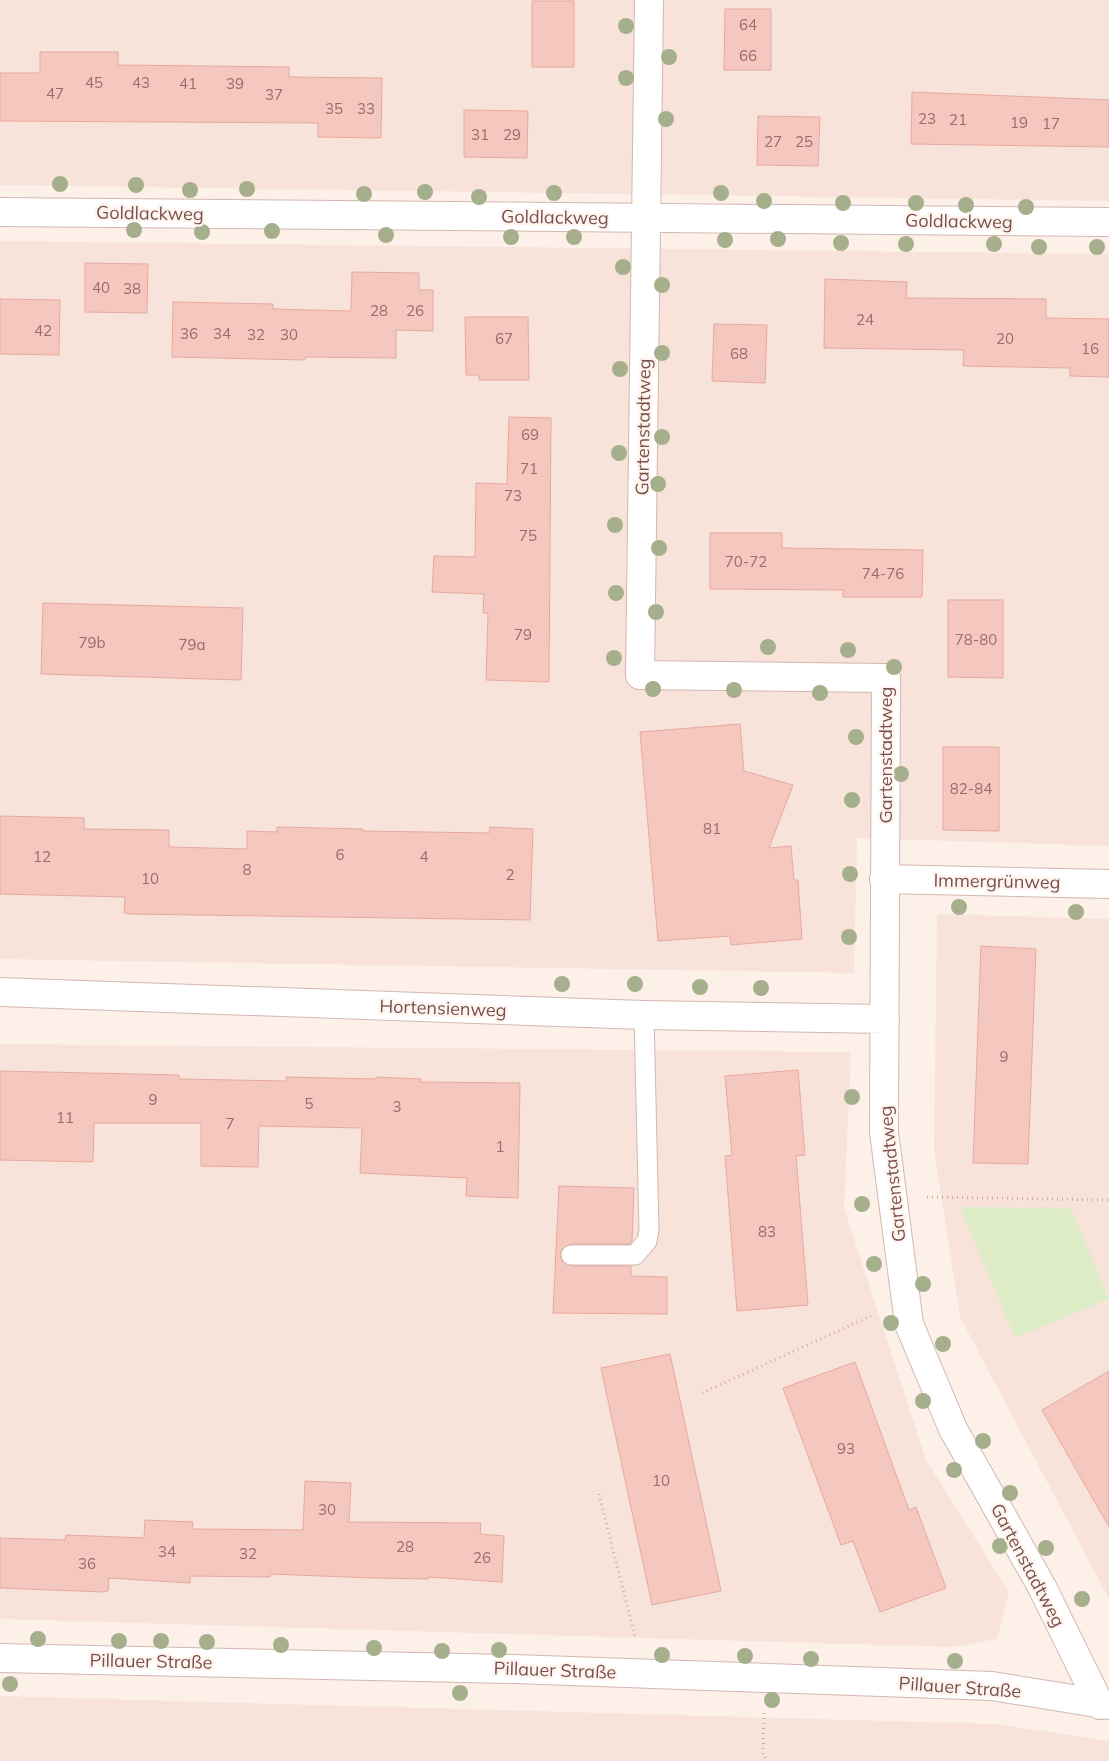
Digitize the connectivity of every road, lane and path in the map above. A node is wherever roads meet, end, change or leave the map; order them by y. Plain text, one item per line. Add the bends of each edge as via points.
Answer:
1 (649, 0) edge
2 (0, 212) edge
3 (645, 218) junction
4 (1109, 222) edge
5 (884, 879) junction
6 (1109, 884) edge
7 (0, 992) edge
8 (644, 1015) junction
9 (885, 1019) junction
10 (893, 1197) junction
11 (1109, 1200) edge
12 (571, 1255) dead end
13 (906, 1300) junction
14 (702, 1393) dead end
15 (599, 1494) dead end
16 (0, 1658) edge
17 (644, 1673) junction
18 (765, 1677) junction
19 (1104, 1705) edge
20 (768, 1761) edge

1 - 3 street, Gartenstadtweg
2 - 3 street, Goldlackweg
3 - 4 street, Goldlackweg
3 - 5 street, Gartenstadtweg via 640,675 886,678
5 - 6 street, Immergrünweg
5 - 9 street, Gartenstadtweg
7 - 8 street, Hortensienweg
8 - 9 street, Hortensienweg
8 - 12 lane via 649,1230 646,1241 634,1255
9 - 10 street, Gartenstadtweg via 884,1132
10 - 11 path
10 - 13 street, Gartenstadtweg
13 - 14 path
13 - 19 street, Gartenstadtweg via 909,1324 953,1429
15 - 17 path
16 - 17 street, Pillauer Straße
17 - 18 street, Pillauer Straße
18 - 19 street, Pillauer Straße via 992,1686
18 - 20 path via 763,1755

